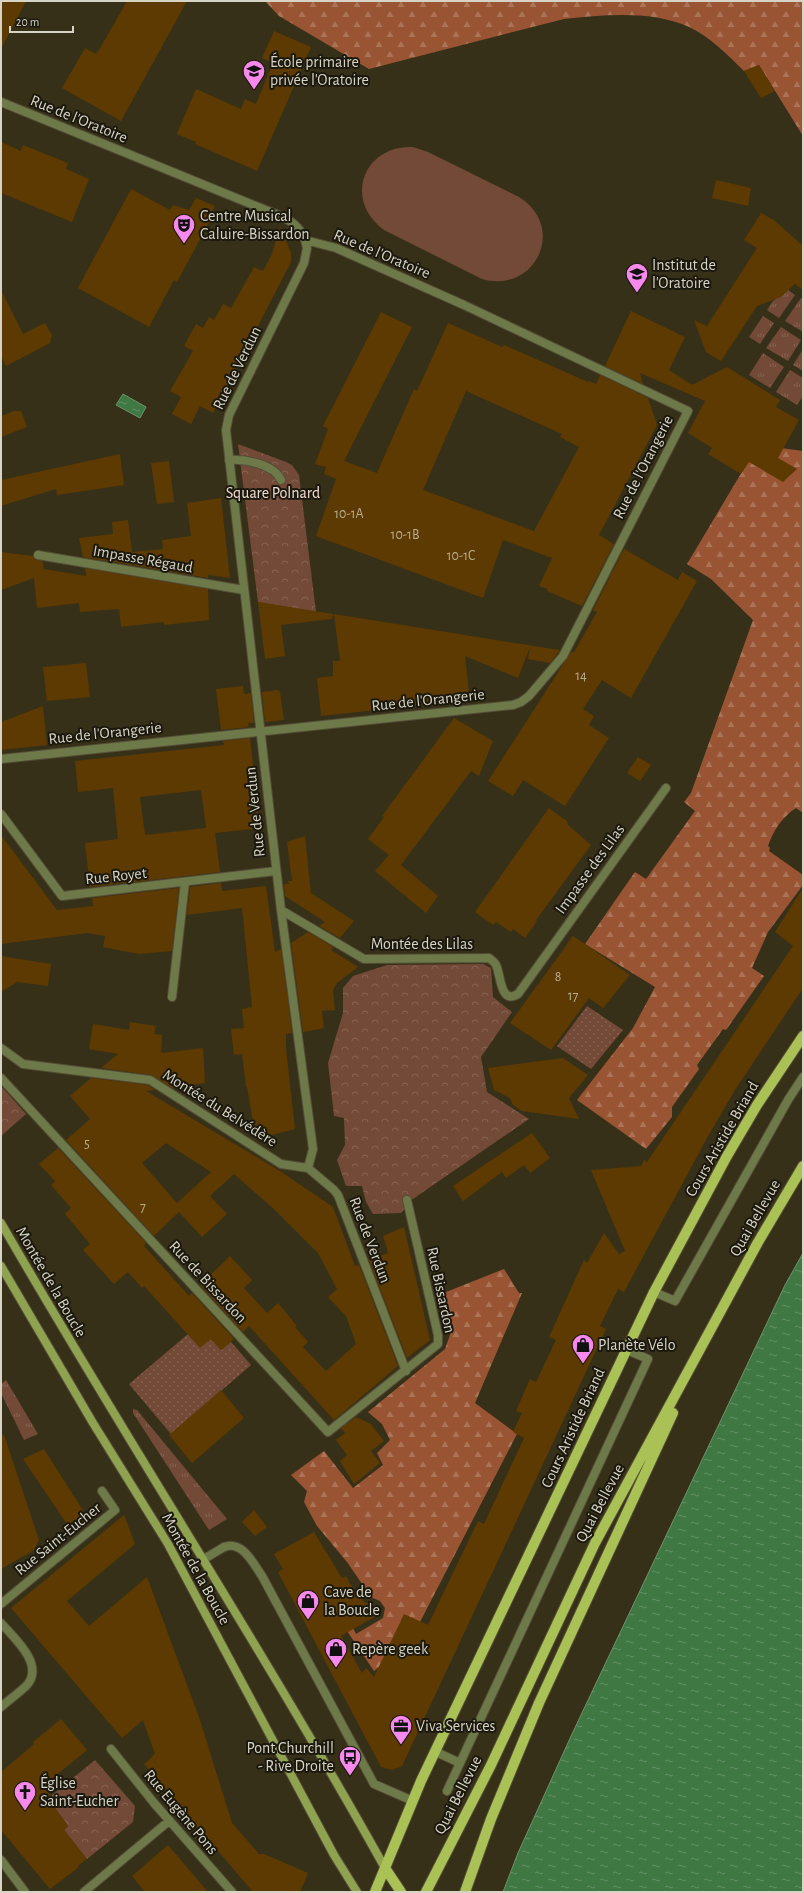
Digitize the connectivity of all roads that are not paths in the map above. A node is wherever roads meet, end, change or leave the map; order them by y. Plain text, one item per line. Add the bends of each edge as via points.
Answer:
1 (1, 102) edge
2 (305, 240) junction
3 (688, 411) joint
4 (229, 460) junction
5 (281, 480) dead end
6 (38, 555) dead end
7 (244, 590) junction
8 (260, 731) junction
9 (1, 759) edge
10 (666, 788) dead end
11 (1, 814) edge
12 (276, 871) junction
13 (185, 882) junction
14 (280, 910) junction
15 (537, 968) joint
16 (172, 997) dead end
17 (803, 1036) edge
18 (1, 1048) edge
19 (803, 1077) edge
20 (1, 1078) edge
21 (803, 1166) edge
22 (308, 1168) junction
23 (407, 1200) dead end
24 (1, 1223) edge
25 (1, 1266) edge
26 (654, 1292) junction
27 (716, 1322) junction
28 (627, 1350) junction
29 (406, 1371) junction
30 (102, 1491) dead end
31 (204, 1559) junction
32 (1, 1604) edge
33 (1, 1623) edge
34 (1, 1707) edge
35 (111, 1749) dead end
36 (436, 1752) junction
37 (460, 1763) junction
38 (447, 1791) dead end
39 (413, 1801) junction
40 (169, 1821) junction
41 (1, 1860) edge
42 (385, 1868) junction
43 (25, 1892) edge
44 (84, 1892) edge
45 (232, 1892) edge
46 (357, 1892) edge
47 (375, 1892) edge
48 (401, 1892) edge
49 (426, 1892) edge
50 (465, 1892) edge

1 - 2 street, Rue de l'Oratoire via 278,215 293,222 301,230
2 - 3 street, Rue de l'Oratoire via 336,248 484,314
2 - 4 street, Rue de Verdun via 307,248 304,263 229,415 226,430
3 - 8 street, Rue de l'Orangerie via 563,656 522,702
4 - 5 street via 239,459 263,465 280,476
4 - 7 street, Rue de Verdun
6 - 7 street, Impasse Régaud
7 - 8 street, Rue de Verdun
8 - 9 street, Rue de l'Orangerie
8 - 12 street, Rue de Verdun
10 - 15 street, Impasse des Lilas
11 - 13 street, Rue Royet via 62,896
12 - 13 street, Rue Royet
12 - 14 street, Rue de Verdun
13 - 16 street
14 - 15 street, Montée des Lilas via 364,959 489,958 496,964 503,992 508,996 514,997 518,994
14 - 22 street, Rue de Verdun via 313,1149
17 - 26 main road, Cours Aristide Briand via 727,1156
18 - 22 street, Montée du Belvédère via 23,1064 150,1080 281,1164
19 - 26 street via 675,1302
20 - 29 street, Rue de Bissardon via 328,1432
21 - 27 main road, Quai Bellevue via 757,1244
22 - 29 street, Rue de Verdun via 338,1195
23 - 29 street, Rue Bissardon via 439,1340 437,1347
24 - 31 main road, Montée de la Boucle via 72,1346
25 - 46 main road, Montée de la Boucle via 168,1544 334,1855
26 - 28 main road, Cours Aristide Briand
27 - 49 main road, Quai Bellevue via 595,1543 491,1764
27 - 50 main road via 539,1703 491,1819
28 - 36 main road, Cours Aristide Briand
28 - 37 street via 648,1359
30 - 32 street, Rue Saint-Eucher via 115,1510
31 - 39 street, Montée de la Boucle via 230,1545 241,1548 262,1576 374,1784
31 - 42 main road, Montée de la Boucle
33 - 34 street via 29,1655 32,1670 28,1683
35 - 40 street, Rue Eugène Pons
36 - 37 street
36 - 39 main road, Cours Aristide Briand
37 - 38 street
39 - 42 main road, Cours Aristide Briand
40 - 44 street
40 - 45 street, Rue Eugène Pons
41 - 43 street
42 - 47 main road, Cours Aristide Briand
42 - 48 main road

